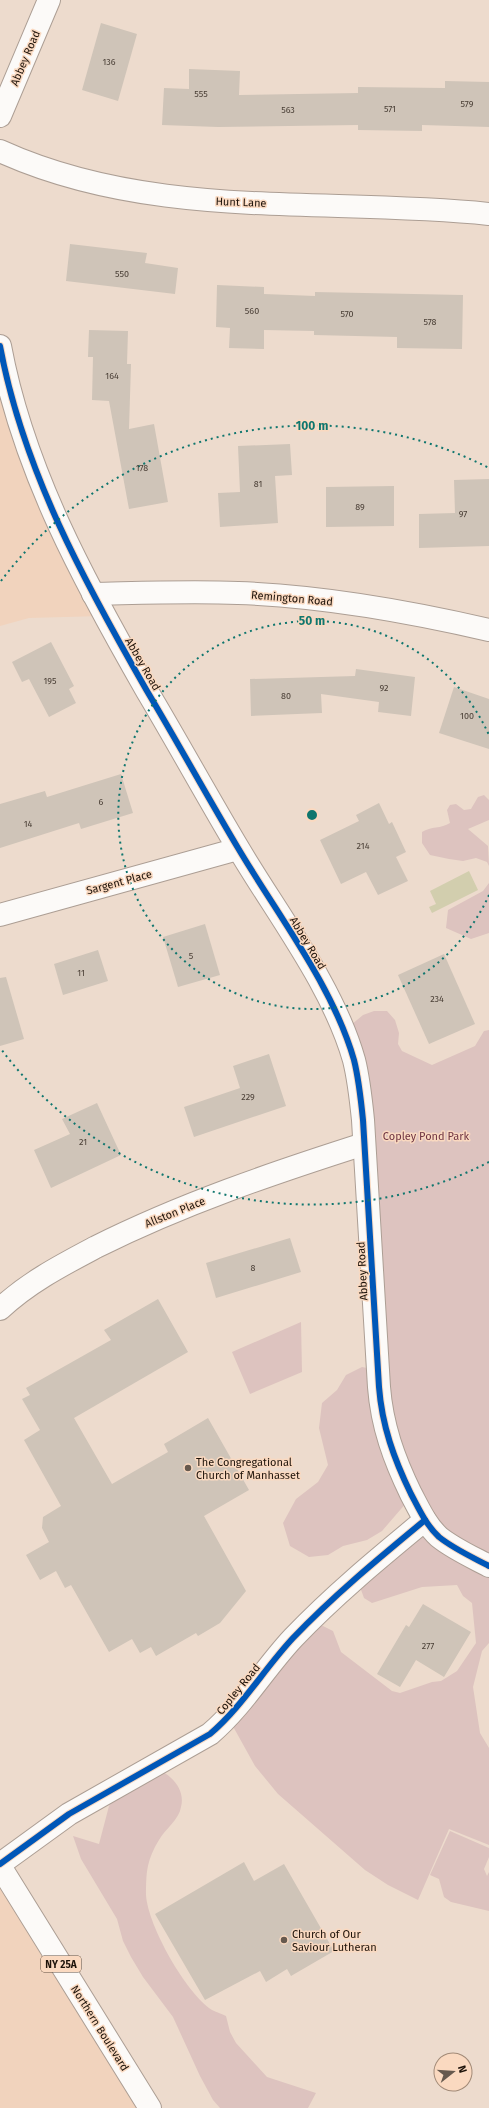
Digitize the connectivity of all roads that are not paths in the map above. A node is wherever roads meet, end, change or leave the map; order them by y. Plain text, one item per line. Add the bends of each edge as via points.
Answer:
1 (49, 0) edge
2 (0, 116) edge
3 (0, 151) edge
4 (489, 214) edge
5 (0, 346) edge
6 (93, 594) junction
7 (489, 630) edge
8 (238, 849) junction
9 (0, 915) edge
10 (364, 1144) junction
11 (0, 1309) edge
12 (425, 1520) junction
13 (489, 1566) edge
14 (0, 1865) edge
15 (150, 2108) edge

1 - 2 street, Abbey Road
3 - 4 street, Hunt Lane via 52,172 158,196 208,201 434,209
5 - 6 street, Abbey Road via 17,414 51,508
6 - 7 street, Remington Road via 247,594 342,602 428,616
6 - 8 street, Abbey Road
8 - 9 street, Sargent Place
8 - 10 street, Abbey Road via 336,1013 358,1080
10 - 11 street, Allston Place via 272,1174 125,1233 43,1276 18,1292
10 - 12 street, Abbey Road via 380,1411 394,1456
12 - 13 street, Abbey Road via 439,1536 458,1551
12 - 14 street, Copley Road via 340,1591 292,1639 227,1720 210,1734 69,1814
14 - 15 street, Northern Boulevard / NY 25A

